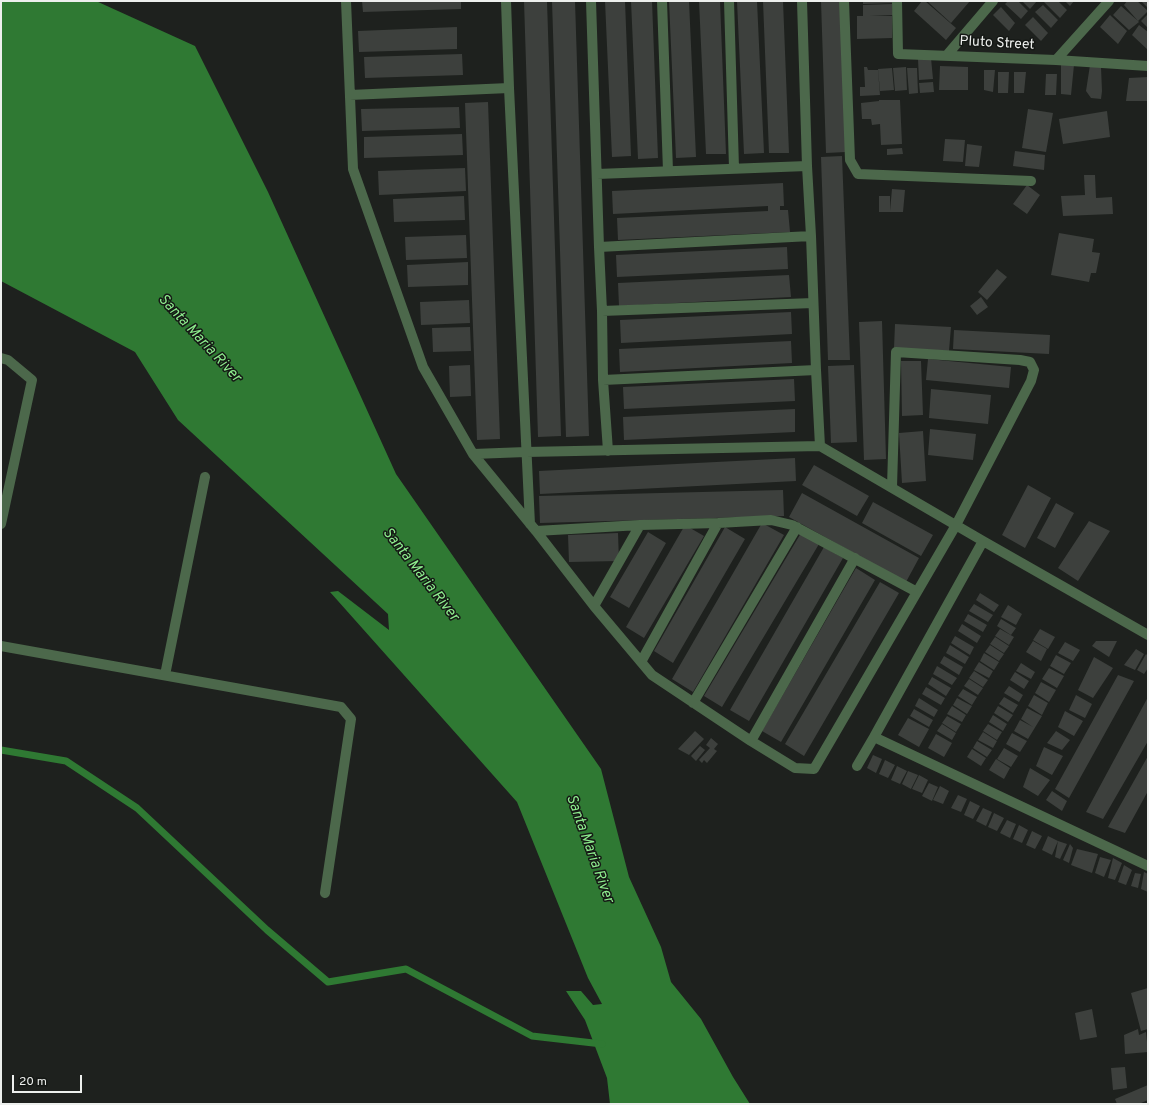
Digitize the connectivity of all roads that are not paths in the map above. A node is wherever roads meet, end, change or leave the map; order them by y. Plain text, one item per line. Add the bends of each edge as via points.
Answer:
1 (346, 1) edge
2 (506, 1) edge
3 (591, 1) edge
4 (662, 1) edge
5 (729, 1) edge
6 (802, 1) edge
7 (844, 1) edge
8 (897, 1) edge
9 (993, 1) edge
10 (1109, 1) edge
11 (947, 55) junction
12 (1056, 60) junction
13 (1148, 66) edge
14 (509, 88) junction
15 (350, 95) junction
16 (807, 166) junction
17 (734, 168) junction
18 (668, 171) junction
19 (597, 174) junction
20 (1031, 181) dead end
21 (811, 236) junction
22 (599, 247) junction
23 (813, 303) junction
24 (602, 311) junction
25 (1, 358) edge
26 (816, 370) junction
27 (603, 380) junction
28 (820, 446) junction
29 (608, 451) junction
30 (526, 452) junction
31 (473, 454) junction
32 (205, 477) dead end
33 (892, 487) junction
34 (718, 523) junction
35 (1, 524) edge
36 (640, 525) junction
37 (956, 525) junction
38 (533, 527) junction
39 (797, 527) junction
40 (983, 541) junction
41 (855, 558) junction
42 (917, 592) junction
43 (594, 606) junction
44 (1148, 635) edge
45 (1, 646) edge
46 (641, 662) junction
47 (165, 675) junction
48 (693, 703) junction
49 (874, 737) junction
50 (751, 741) junction
51 (857, 766) dead end
52 (1148, 866) edge
53 (325, 893) dead end

1 - 15 street
2 - 14 street
3 - 19 street
4 - 18 street
5 - 17 street
6 - 16 street
7 - 20 street via 850,160 858,174
8 - 11 street, Pluto Street via 898,54
9 - 11 street
10 - 12 street
11 - 12 street, Pluto Street
12 - 13 street, Pluto Street
14 - 15 street
14 - 30 street
15 - 31 street via 353,169 423,367
16 - 17 street
16 - 21 street
17 - 18 street
18 - 19 street
19 - 22 street
21 - 22 street
21 - 23 street
22 - 24 street
23 - 24 street
23 - 26 street
24 - 27 street
25 - 35 street via 8,360 32,380
26 - 27 street
26 - 28 street
27 - 29 street
28 - 29 street
28 - 33 street
29 - 30 street
30 - 31 street
30 - 38 street
31 - 38 street
32 - 47 street
33 - 37 street
33 - 37 street via 896,352 1030,362 1034,370 1031,381
34 - 36 street
34 - 39 street via 772,520
34 - 46 street
36 - 38 street
36 - 43 street
37 - 40 street
37 - 42 street
38 - 43 street
39 - 41 street
39 - 48 street
40 - 44 street
40 - 49 street
41 - 42 street
41 - 50 street
42 - 50 street via 814,769 795,768
43 - 46 street
45 - 47 street
46 - 48 street via 652,675
47 - 53 street via 341,707 351,719
48 - 50 street
49 - 51 street
49 - 52 street

